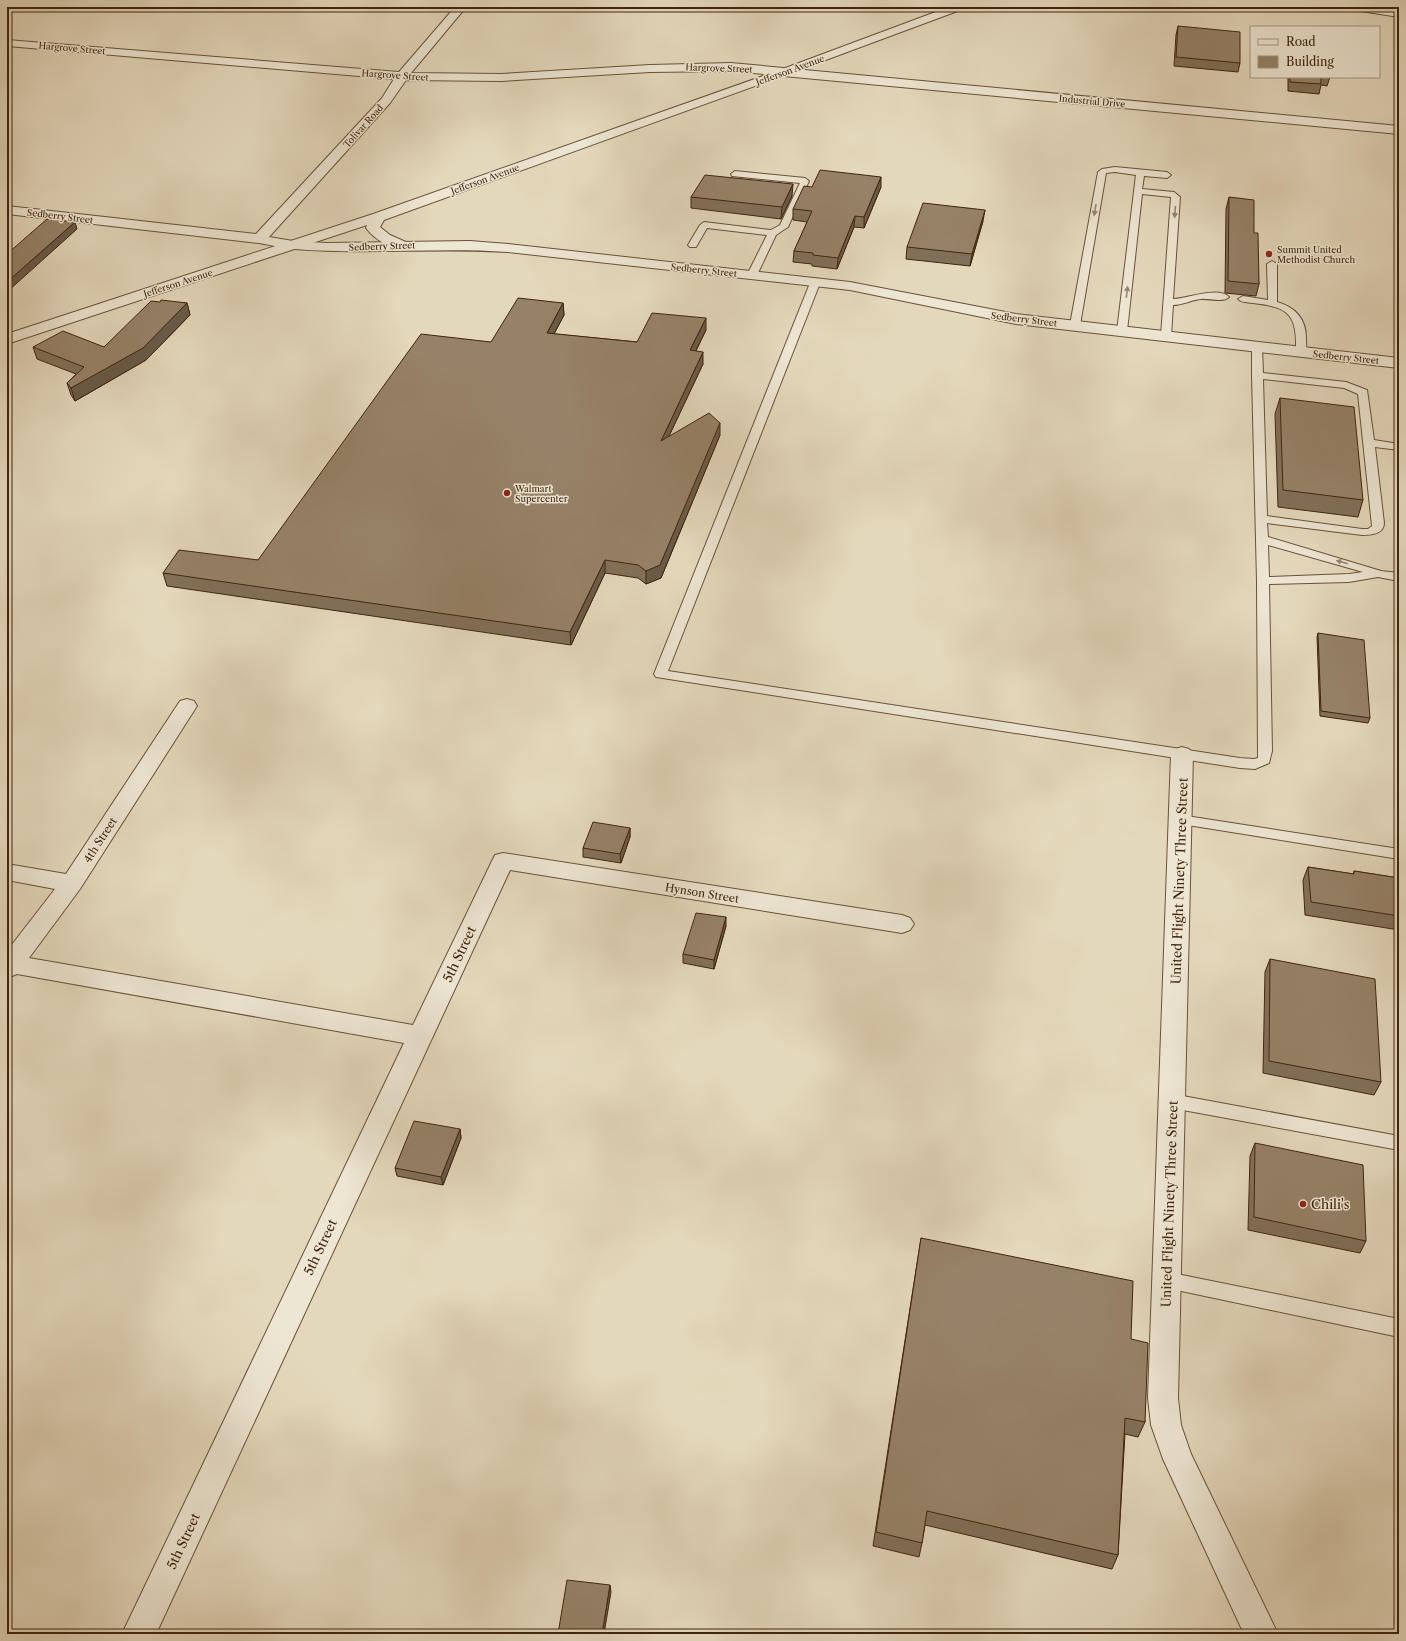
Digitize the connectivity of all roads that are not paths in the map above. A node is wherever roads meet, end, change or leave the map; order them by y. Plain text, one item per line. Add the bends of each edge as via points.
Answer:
1 (461, 7) edge
2 (958, 7) edge
3 (1348, 7) edge
4 (1399, 15) edge
5 (7, 43) edge
6 (22, 44) junction
7 (7, 55) edge
8 (784, 72) junction
9 (402, 76) junction
10 (1399, 130) edge
11 (1140, 173) junction
12 (735, 174) dead end
13 (1167, 175) dead end
14 (1139, 191) junction
15 (7, 210) edge
16 (378, 217) junction
17 (772, 233) junction
18 (259, 240) junction
19 (693, 245) dead end
20 (293, 246) junction
21 (403, 246) junction
22 (1272, 264) dead end
23 (752, 276) junction
24 (815, 282) junction
25 (1224, 297) dead end
26 (1243, 299) edge
27 (1168, 302) junction
28 (1271, 303) junction
29 (1075, 325) junction
30 (1122, 331) junction
31 (1166, 336) junction
32 (7, 340) edge
33 (1257, 347) junction
34 (1301, 352) junction
35 (1399, 363) edge
36 (1257, 375) junction
37 (1369, 443) junction
38 (1399, 447) edge
39 (1261, 519) junction
40 (1261, 539) junction
41 (1379, 574) junction
42 (1399, 577) edge
43 (1263, 582) junction
44 (187, 706) dead end
45 (1182, 754) junction
46 (1180, 820) junction
47 (1399, 854) edge
48 (503, 861) joint
49 (7, 872) edge
50 (72, 883) junction
51 (902, 924) dead end
52 (9, 967) edge
53 (420, 1036) junction
54 (1172, 1101) junction
55 (1399, 1143) edge
56 (1166, 1280) junction
57 (1399, 1328) edge
58 (139, 1634) edge
59 (1261, 1634) edge

1 - 9 street, Tolivar Road
2 - 8 street, Jefferson Avenue
3 - 4 lane
5 - 6 street, Hargrove Street
6 - 7 street
6 - 9 street, Hargrove Street
8 - 9 street, Hargrove Street via 679,66 513,77
8 - 10 street, Industrial Drive
8 - 16 street, Jefferson Avenue
9 - 18 street, Tolivar Road via 386,100
11 - 13 lane
11 - 14 lane
11 -> 29 lane via 1110,170 1102,172
12 - 17 lane via 805,181 784,227
14 -> 27 lane via 1176,197
30 -> 14 lane
15 - 18 street, Sedberry Street
16 - 20 street, Jefferson Avenue
16 - 21 street via 373,228 385,238
17 - 19 lane via 704,225
17 - 23 lane
18 - 20 street, Sedberry Street
20 - 21 street, Sedberry Street
20 - 32 street, Jefferson Avenue
21 - 23 street, Sedberry Street via 489,246
22 - 28 lane via 1274,300
23 - 24 street, Sedberry Street
24 - 29 street, Sedberry Street via 867,289 989,314
24 - 45 lane via 660,674
25 - 27 lane via 1201,296
26 - 28 lane
27 - 31 lane
28 - 34 lane via 1287,310 1299,323
29 - 30 street, Sedberry Street
30 - 31 street, Sedberry Street
31 - 33 street, Sedberry Street
33 - 34 street, Sedberry Street
33 - 36 lane
34 - 35 street, Sedberry Street
36 - 37 lane via 1346,385 1363,392
36 - 39 lane
37 - 38 lane
37 - 39 lane via 1378,528 1371,532 1362,532
39 - 40 lane
41 -> 40 lane
40 - 43 lane
41 - 42 lane
41 - 43 lane
43 - 45 lane via 1266,751 1264,760 1254,764 1240,763
44 - 50 street, 4th Street
45 - 46 street, United Flight Ninety Three Street
46 - 47 lane
46 - 54 street, United Flight Ninety Three Street
48 - 51 street, Hynson Street
48 - 53 street, 5th Street
49 - 50 street
50 - 52 street, 4th Street
52 - 53 street
53 - 58 street, 5th Street
54 - 55 lane
54 - 56 street, United Flight Ninety Three Street
56 - 57 lane
56 - 59 street, United Flight Ninety Three Street via 1163,1398 1166,1425 1178,1459

